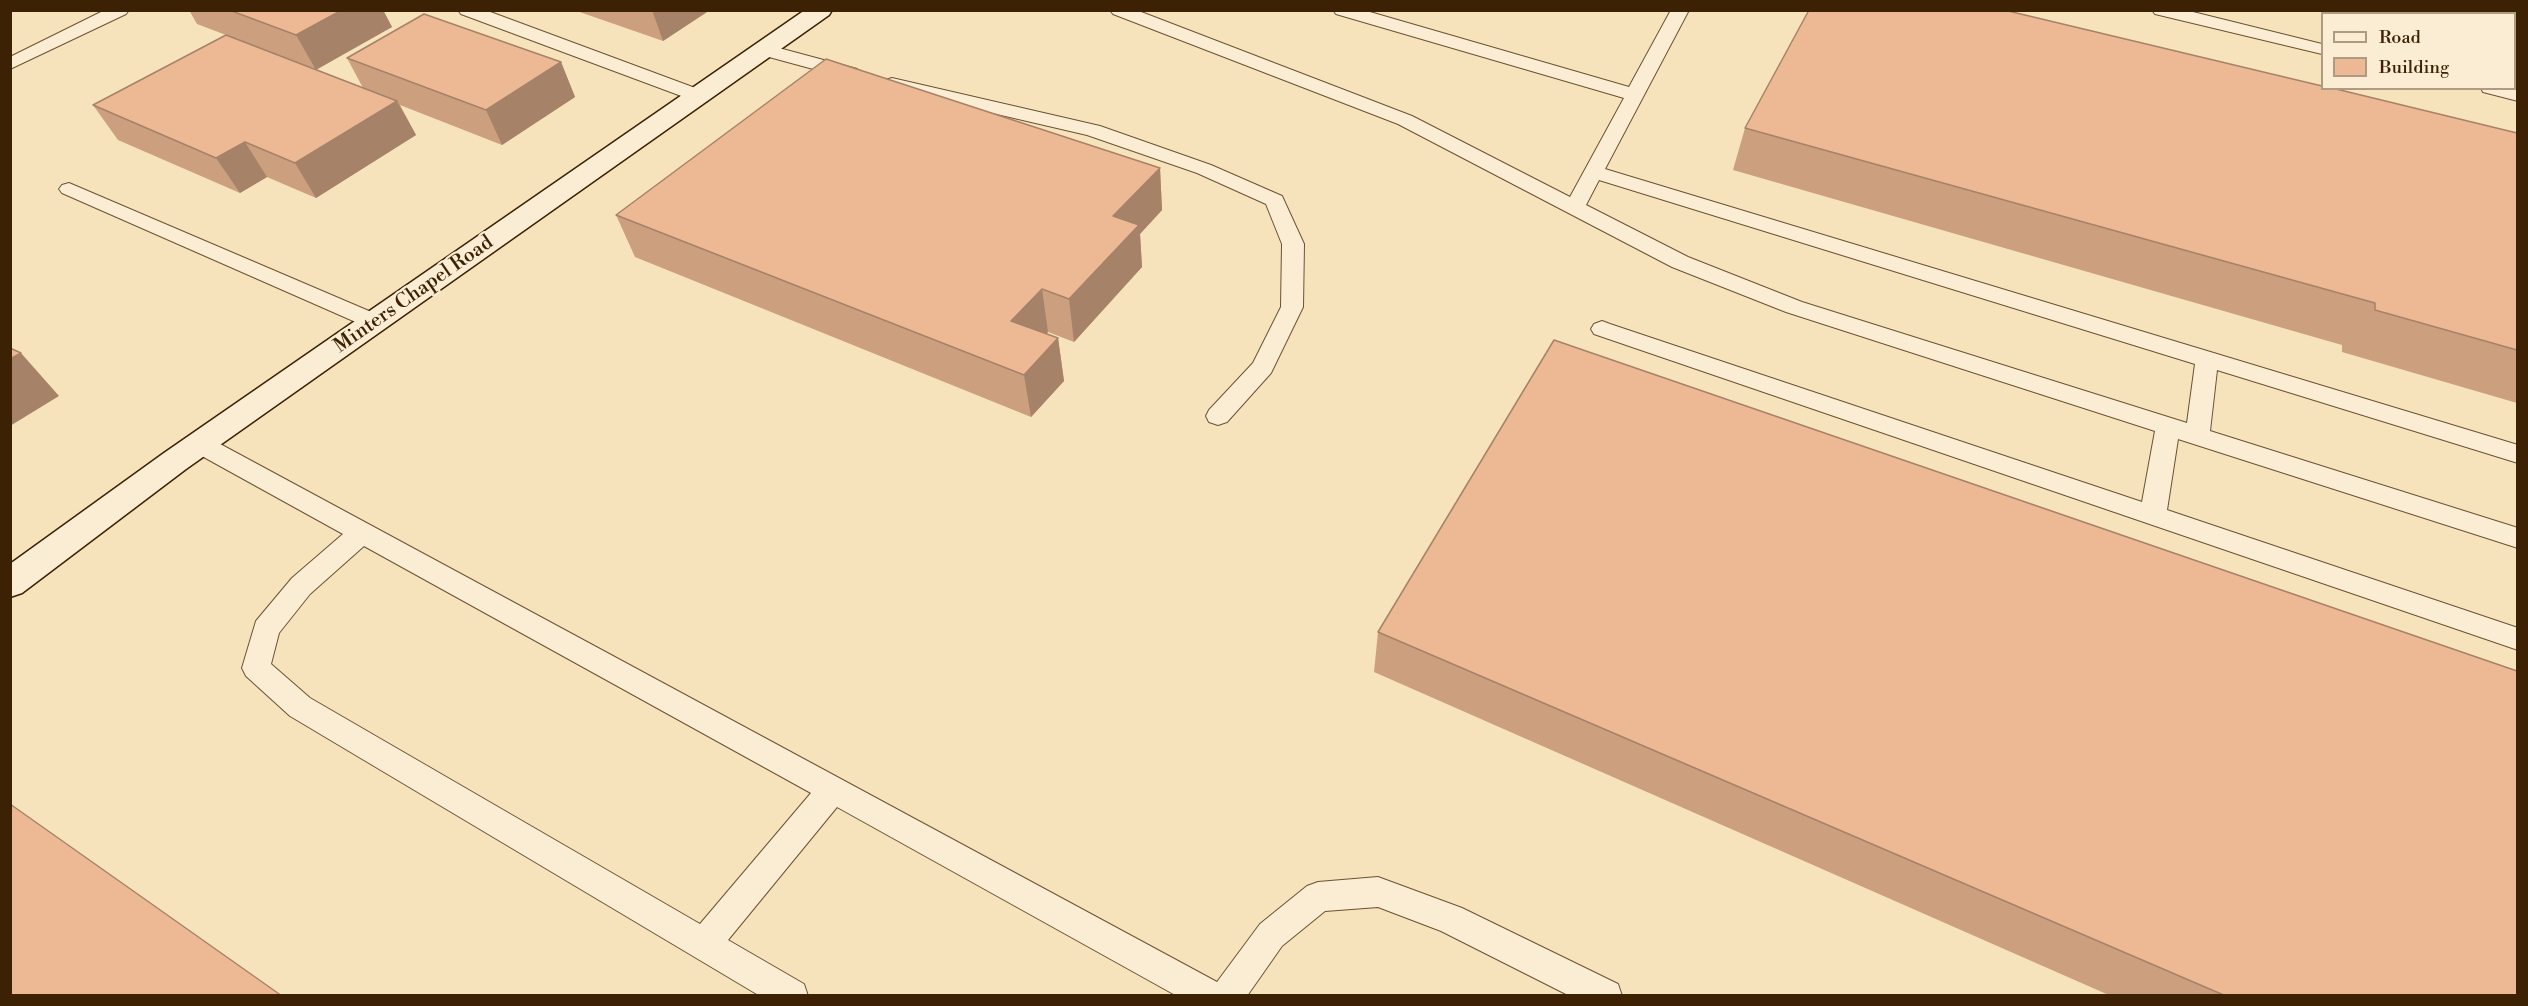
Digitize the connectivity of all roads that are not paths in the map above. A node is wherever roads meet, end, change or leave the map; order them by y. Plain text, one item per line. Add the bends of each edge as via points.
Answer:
1 (120, 10) edge
2 (467, 10) edge
3 (821, 10) edge
4 (1119, 10) edge
5 (1342, 10) edge
6 (1680, 10) edge
7 (2161, 10) edge
8 (2321, 49) edge
9 (764, 51) junction
10 (10, 64) edge
11 (2498, 90) edge
12 (1635, 95) junction
13 (2517, 95) edge
14 (699, 96) junction
15 (1594, 172) junction
16 (69, 189) dead end
17 (1575, 207) junction
18 (375, 322) junction
19 (1602, 329) dead end
20 (2207, 360) junction
21 (1218, 416) dead end
22 (2168, 426) junction
23 (2197, 436) junction
24 (200, 444) junction
25 (2517, 454) edge
26 (2153, 515) junction
27 (362, 533) junction
28 (2517, 538) edge
29 (10, 583) edge
30 (2517, 639) edge
31 (833, 789) junction
32 (704, 944) junction
33 (792, 996) edge
34 (1212, 996) edge
35 (1227, 996) edge
36 (1606, 996) edge

1 - 10 lane
2 - 14 lane
3 - 9 street, Minters Chapel Road
4 - 17 lane via 1405,120
5 - 12 lane
6 - 12 lane
7 - 8 lane
9 - 14 street, Minters Chapel Road
9 - 21 lane via 1093,129 1275,200 1293,244 1292,306 1263,367
11 - 13 lane
12 - 15 lane
14 - 18 street, Minters Chapel Road
15 - 17 lane
15 - 20 lane
16 - 18 lane
17 - 22 lane via 1680,262 1794,307
18 - 24 street, Minters Chapel Road
19 - 26 lane
20 - 23 lane
20 - 25 lane
22 - 23 lane
22 - 26 lane
23 - 28 lane
24 - 27 lane
24 - 29 street, Minters Chapel Road
26 - 30 lane
27 - 31 lane
27 - 32 lane via 301,586 266,629 256,668 300,706
31 - 32 lane
31 - 34 lane
32 - 33 lane
35 - 36 lane via 1271,935 1318,897 1378,892 1451,919

